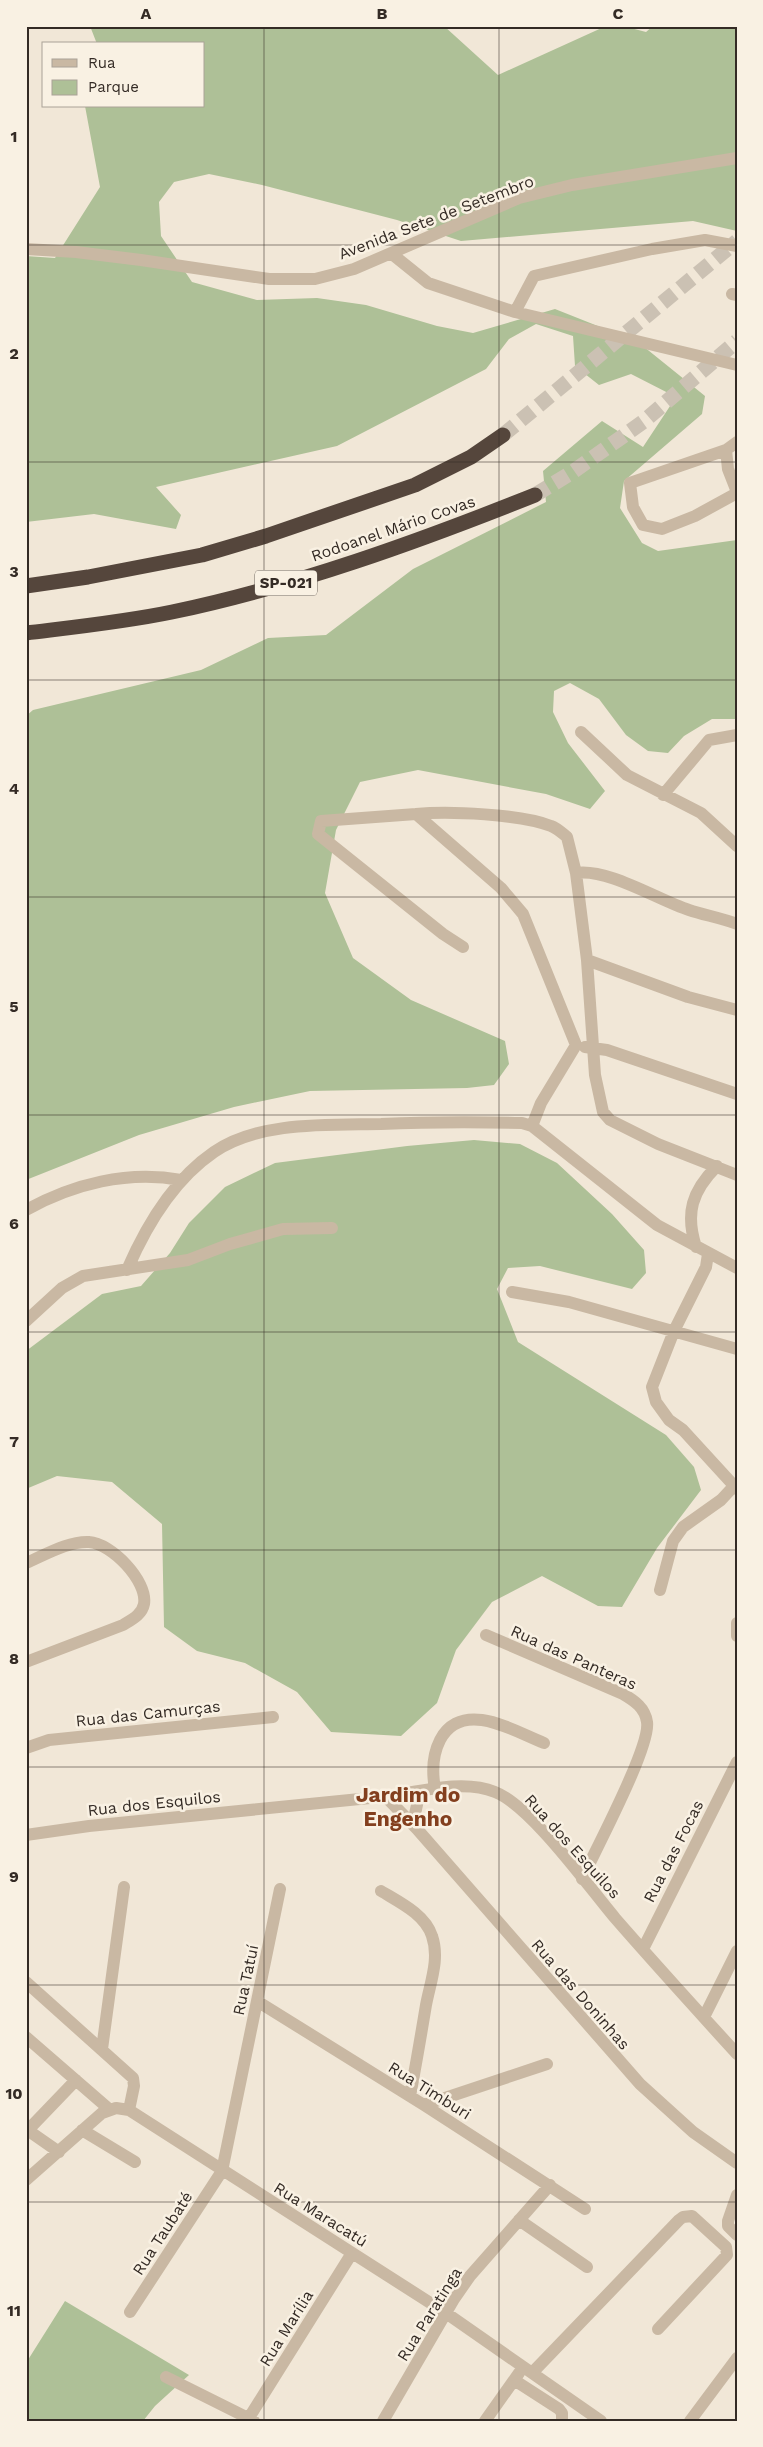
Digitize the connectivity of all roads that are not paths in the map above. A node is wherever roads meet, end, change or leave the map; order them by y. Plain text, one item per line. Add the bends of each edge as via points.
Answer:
1 (737, 158) edge
2 (737, 246) edge
3 (26, 249) edge
4 (392, 254) junction
5 (515, 312) junction
6 (737, 365) edge
7 (503, 435) tunnel mouth
8 (732, 446) edge
9 (737, 492) edge
10 (535, 495) tunnel mouth
11 (26, 586) edge
12 (26, 633) edge
13 (581, 732) dead end
14 (737, 735) edge
15 (663, 795) junction
16 (416, 814) junction
17 (737, 846) edge
18 (576, 873) junction
19 (737, 924) edge
20 (463, 946) dead end
21 (587, 960) junction
22 (737, 1010) edge
23 (576, 1045) junction
24 (593, 1049) junction
25 (737, 1094) edge
26 (532, 1126) junction
27 (717, 1166) junction
28 (737, 1174) edge
29 (181, 1180) junction
30 (26, 1210) edge
31 (332, 1228) dead end
32 (696, 1247) junction
33 (708, 1254) junction
34 (737, 1268) edge
35 (127, 1270) junction
36 (512, 1292) dead end
37 (26, 1321) edge
38 (674, 1331) junction
39 (737, 1349) edge
40 (735, 1488) edge
41 (26, 1563) edge
42 (660, 1590) dead end
43 (486, 1635) dead end
44 (26, 1662) edge
45 (273, 1717) dead end
46 (544, 1743) dead end
47 (26, 1748) edge
48 (735, 1766) edge
49 (435, 1789) junction
50 (420, 1791) junction
51 (385, 1796) junction
52 (417, 1829) junction
53 (26, 1835) edge
54 (582, 1879) junction
55 (124, 1887) dead end
56 (280, 1889) dead end
57 (381, 1891) dead end
58 (642, 1949) junction
59 (737, 1951) edge
60 (26, 1982) edge
61 (257, 2001) junction
62 (704, 2017) junction
63 (29, 2044) edge
64 (102, 2049) junction
65 (737, 2054) edge
66 (547, 2064) dead end
67 (76, 2080) junction
68 (410, 2096) junction
69 (424, 2104) junction
70 (109, 2109) junction
71 (129, 2110) junction
72 (27, 2130) edge
73 (82, 2130) junction
74 (59, 2152) junction
75 (135, 2162) dead end
76 (737, 2163) edge
77 (222, 2171) junction
78 (26, 2180) edge
79 (550, 2185) junction
80 (737, 2195) edge
81 (585, 2208) dead end
82 (519, 2220) junction
83 (737, 2235) edge
84 (352, 2253) junction
85 (588, 2267) dead end
86 (130, 2312) dead end
87 (446, 2314) junction
88 (658, 2329) dead end
89 (737, 2358) edge
90 (528, 2370) junction
91 (166, 2377) dead end
92 (514, 2380) junction
93 (250, 2420) edge
94 (383, 2421) edge
95 (485, 2421) edge
96 (562, 2421) edge
97 (601, 2421) edge
98 (690, 2421) edge

1 - 4 street, Avenida Sete de Setembro via 572,184 519,198
2 - 5 street via 705,240 546,272 534,276
3 - 4 street, Avenida Sete de Setembro via 76,252 291,280 315,279 354,269
4 - 5 street via 428,282
5 - 6 street
7 - 11 highway, Rodoanel Mário Covas via 465,460 414,485 266,536 202,555
8 - 9 street via 728,469
8 - 9 street via 630,483 633,507 643,525 662,529 695,516
10 - 12 highway, Rodoanel Mário Covas / SP-021 via 459,526 278,586 171,612
13 - 15 street via 627,775
14 - 15 street via 709,740
15 - 17 street via 701,813
16 - 18 street via 439,812 498,816 553,827 567,837
16 - 20 street via 321,821 318,834 443,934
16 - 23 street via 501,888 523,914
18 - 19 street via 586,871 604,876 689,910
18 - 21 street
21 - 22 street via 688,997
21 - 24 street
23 - 24 street
23 - 26 street via 541,1103
24 - 25 street via 607,1050
24 - 27 street via 603,1112 610,1120 658,1144
26 - 29 street via 462,1122 303,1125 249,1136 214,1151
26 - 32 street via 650,1220
27 - 28 street
27 - 32 street via 702,1181 691,1210 690,1228
29 - 30 street via 161,1176 124,1176 80,1187
29 - 35 street via 151,1221
31 - 35 street via 284,1229 188,1260
32 - 33 street
33 - 34 street
33 - 38 street via 706,1267
35 - 37 street via 83,1276 62,1288
36 - 38 street via 569,1302
38 - 39 street
38 - 40 street via 652,1387 656,1402 668,1420 690,1437
40 - 42 street via 683,1527 673,1541
41 - 44 street via 71,1545 98,1544 121,1559 144,1594 144,1604 136,1618 123,1625
43 - 54 street, Rua das Panteras via 623,1694 644,1712 648,1724 643,1750
45 - 47 street, Rua das Camurças via 48,1740
46 - 49 street via 490,1722 460,1722 445,1733 435,1749 432,1775
48 - 58 street, Rua das Focas
49 - 50 street, Rua dos Esquilos
49 - 54 street, Rua dos Esquilos via 482,1788 507,1797 533,1821
50 - 51 street, Rua dos Esquilos
50 - 52 street via 415,1814
51 - 52 street, Rua das Doninhas
51 - 53 street, Rua dos Esquilos
52 - 76 street, Rua das Doninhas via 640,2084 692,2132
54 - 58 street, Rua dos Esquilos
55 - 64 street
56 - 61 street, Rua Tatuí
57 - 68 street via 411,1909 425,1924 432,1935 435,1950
58 - 62 street, Rua dos Esquilos
59 - 62 street
60 - 64 street
61 - 68 street, Rua Timburi
61 - 77 street, Rua Tatuí
62 - 65 street, Rua dos Esquilos
63 - 67 street
64 - 71 street via 133,2078
66 - 69 street
67 - 70 street
67 - 72 street
68 - 69 street, Rua Timburi
69 - 79 street, Rua Timburi
70 - 71 street
70 - 73 street
71 - 77 street, Rua Maracatú
72 - 74 street
73 - 74 street
73 - 75 street
74 - 78 street
77 - 84 street, Rua Maracatú
77 - 86 street, Rua Taubaté
79 - 81 street, Rua Timburi
79 - 82 street, Rua Paratinga
80 - 83 street via 728,2226
82 - 85 street
82 - 87 street, Rua Paratinga via 470,2276
84 - 87 street, Rua Maracatú
84 - 93 street, Rua Marília
87 - 90 street, Rua Maracatú
87 - 94 street, Rua Paratinga
88 - 90 street via 727,2254 726,2247 692,2216 679,2220
89 - 98 street
90 - 92 street
90 - 97 street, Rua Maracatú
91 - 93 street
92 - 95 street
92 - 96 street via 559,2409

